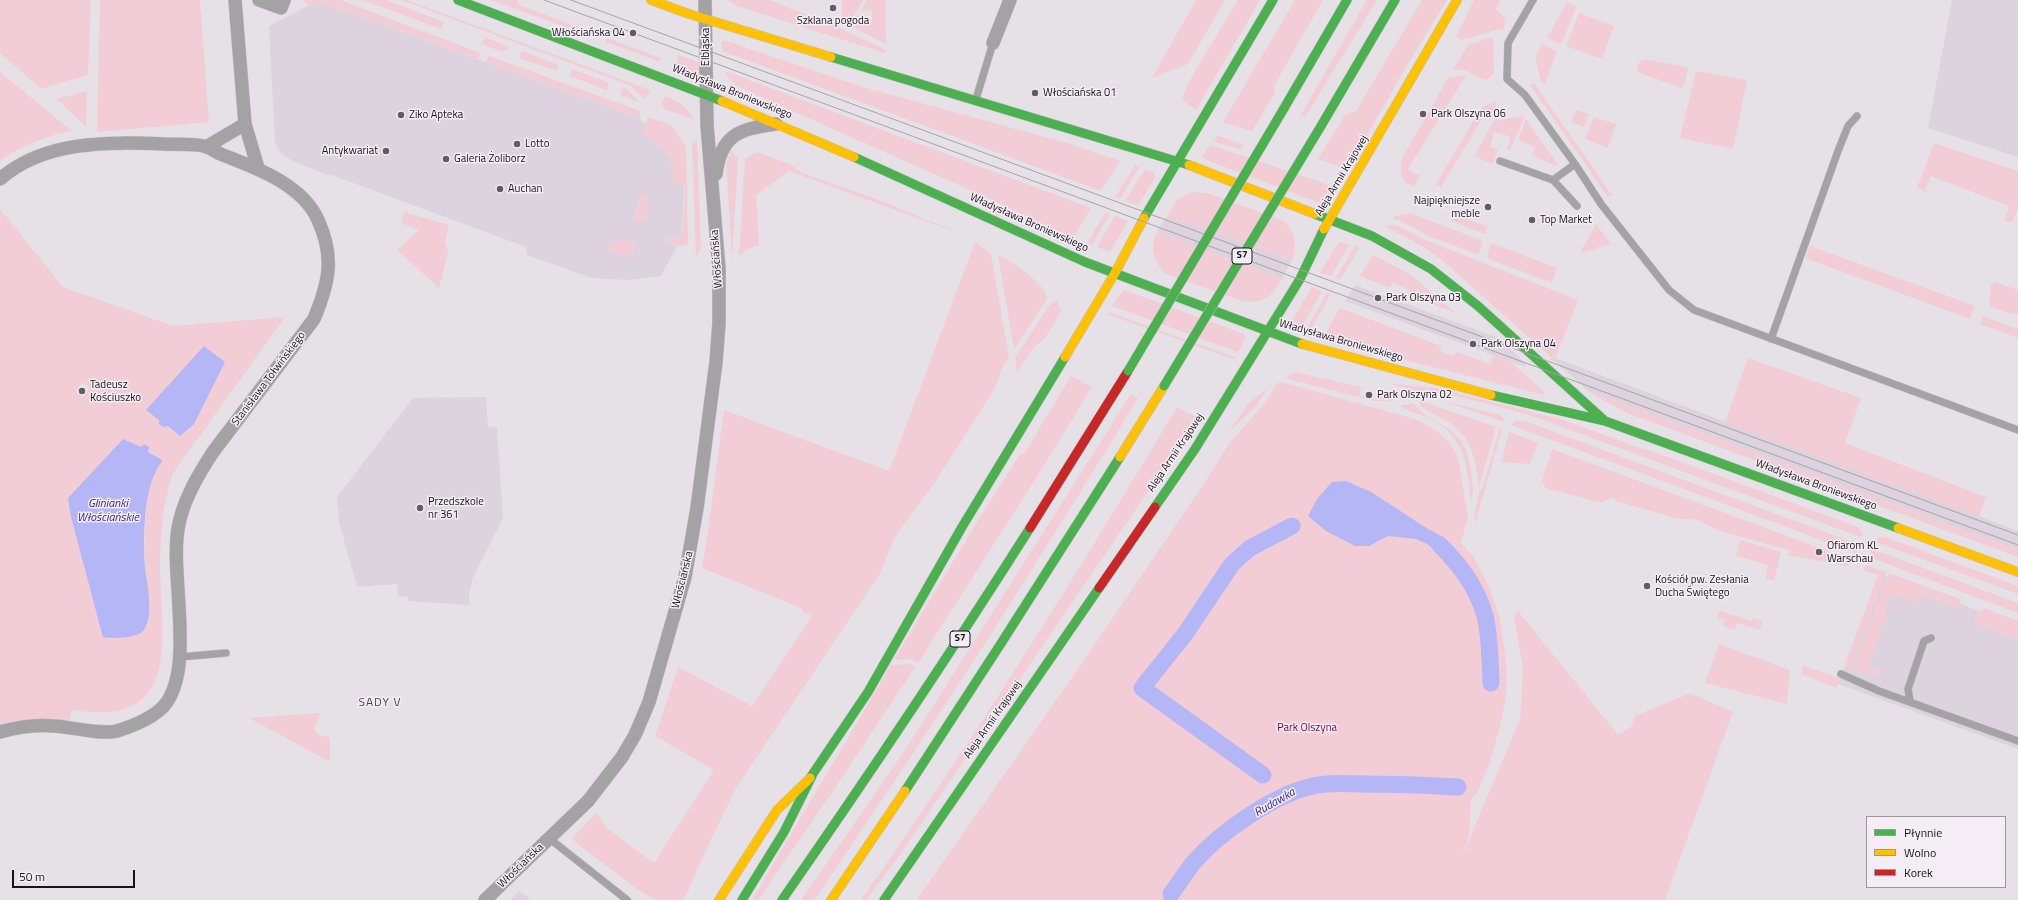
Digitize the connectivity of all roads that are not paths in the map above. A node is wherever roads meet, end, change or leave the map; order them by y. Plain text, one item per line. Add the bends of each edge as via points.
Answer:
1 (235, 0) edge
2 (259, 0) edge
3 (284, 0) edge
4 (458, 0) edge
5 (651, 0) edge
6 (705, 0) edge
7 (1010, 0) edge
8 (1273, 0) edge
9 (1347, 0) edge
10 (1395, 0) edge
11 (1457, 0) edge
12 (1533, 0) edge
13 (706, 18) junction
14 (993, 43) joint
15 (706, 94) junction
16 (976, 99) junction
17 (1857, 116) dead end
18 (245, 124) junction
19 (777, 124) junction
20 (206, 147) junction
21 (1500, 160) dead end
22 (1178, 161) junction
23 (1575, 164) junction
24 (258, 168) junction
25 (0, 179) edge
26 (1552, 180) junction
27 (713, 198) junction
28 (1577, 206) dead end
29 (1330, 220) junction
30 (1115, 273) junction
31 (1269, 332) junction
32 (1771, 339) junction
33 (1605, 421) junction
34 (2018, 430) edge
35 (2018, 572) edge
36 (1931, 638) dead end
37 (226, 653) dead end
38 (180, 657) junction
39 (1841, 674) dead end
40 (1910, 700) junction
41 (0, 732) edge
42 (2018, 741) edge
43 (812, 776) junction
44 (550, 839) junction
45 (485, 900) edge
46 (627, 900) edge
47 (719, 900) edge
48 (742, 900) edge
49 (782, 900) edge
50 (831, 900) edge
51 (884, 900) edge

1 - 18 street
2 - 3 street via 281,8
4 - 15 main road, Władysława Broniewskiego
5 - 13 main road, Władysława Broniewskiego
6 - 13 street, Elbląska
7 - 14 street
8 - 22 main road
9 - 49 main road, S7, bridge via 1128,371 970,623 860,789
10 - 50 main road, S7, bridge via 1068,541
11 - 29 main road, Aleja Armii Krajowej
12 - 23 lane via 1508,44 1507,78 1525,95
13 - 15 street, Elbląska
13 - 16 main road, Władysława Broniewskiego
14 - 16 lane
15 - 19 main road, Władysława Broniewskiego
15 - 27 street, Włościańska
16 - 22 main road, Władysława Broniewskiego
17 - 32 lane via 1848,126 1838,151
18 - 20 street
18 - 24 street
19 - 27 street, Włościańska via 753,127 729,138 723,146 717,164
19 - 30 main road, Władysława Broniewskiego
20 - 24 street, Stanisława Tołwińskiego
20 - 25 street, Stanisława Tołwińskiego via 85,144 45,153 9,171
21 - 26 lane
22 - 29 main road, Władysława Broniewskiego
22 - 30 main road
23 - 26 lane
23 - 32 lane via 1601,204 1680,301 1694,310
24 - 38 street, Stanisława Tołwińskiego via 295,192 318,218 325,239 328,276 325,293 314,319 213,452 186,503 178,528 176,550
26 - 28 lane
27 - 44 street, Włościańska via 719,269 718,342 697,508 685,577 650,702 635,735 597,790
29 - 31 main road, Aleja Armii Krajowej via 1305,271
29 - 33 main road, Władysława Broniewskiego via 1386,242 1431,269 1478,306
30 - 31 main road, Władysława Broniewskiego
30 - 43 main road via 962,527 868,692
31 - 33 main road, Władysława Broniewskiego via 1311,347 1492,395
31 - 51 main road, Aleja Armii Krajowej via 1195,449
32 - 34 lane
33 - 35 main road, Władysława Broniewskiego
36 - 40 lane via 1924,640 1908,689
37 - 38 lane
38 - 41 street, Stanisława Tołwińskiego via 175,686 163,707 145,720 116,731 36,725
39 - 40 lane via 1879,691
40 - 42 lane
43 - 47 main road via 777,810
43 - 48 main road via 784,832
44 - 45 street, Włościańska
44 - 46 lane

